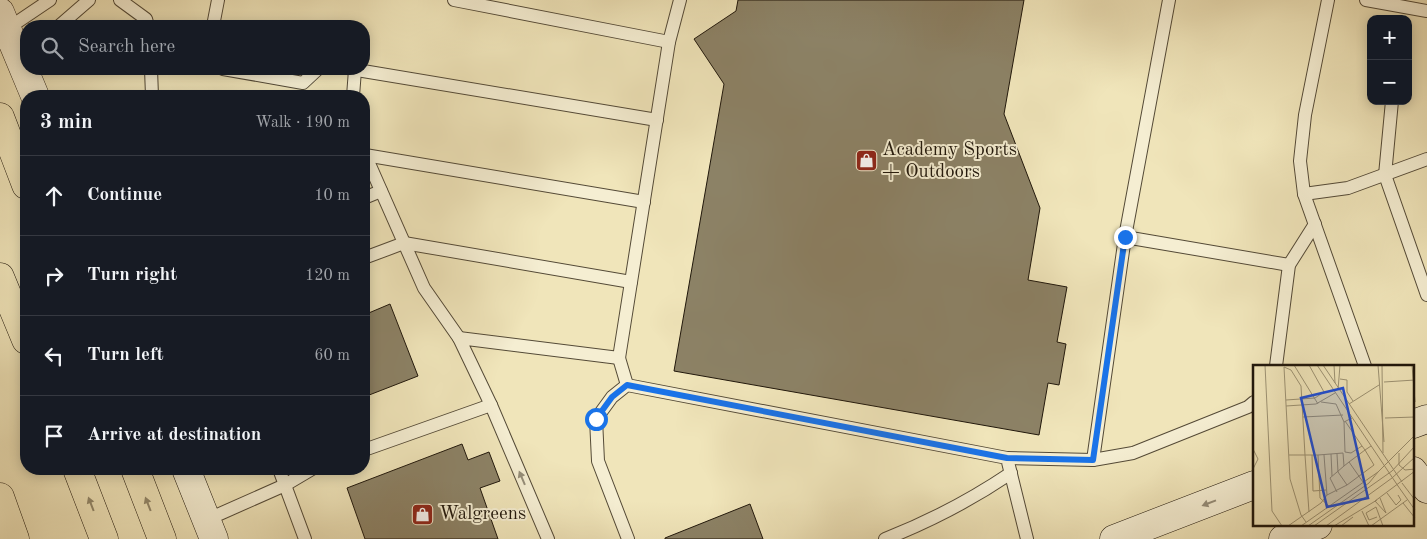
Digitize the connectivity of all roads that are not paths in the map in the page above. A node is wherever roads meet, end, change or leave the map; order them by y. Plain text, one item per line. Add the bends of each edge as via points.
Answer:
1 (50, 0) edge
2 (88, 0) edge
3 (120, 0) edge
4 (218, 0) edge
5 (454, 0) edge
6 (680, 0) edge
7 (1169, 0) edge
8 (1328, 0) edge
9 (1366, 0) edge
10 (1402, 8) edge
11 (1427, 11) edge
12 (4, 20) edge
13 (66, 20) edge
14 (146, 20) edge
15 (214, 20) edge
16 (669, 42) junction
17 (20, 51) edge
18 (370, 72) edge
19 (29, 75) edge
20 (151, 75) edge
21 (257, 75) edge
22 (312, 75) edge
23 (353, 75) edge
24 (33, 90) edge
25 (152, 90) edge
26 (353, 90) edge
27 (1392, 105) edge
28 (0, 117) edge
29 (657, 120) junction
30 (370, 155) edge
31 (1427, 159) edge
32 (370, 167) edge
33 (20, 169) edge
34 (1384, 175) junction
35 (381, 191) junction
36 (1304, 194) junction
37 (370, 196) edge
38 (644, 202) junction
39 (1315, 224) junction
40 (1125, 237) junction
41 (404, 243) junction
42 (370, 256) edge
43 (1289, 265) junction
44 (0, 277) edge
45 (631, 282) junction
46 (1427, 296) edge
47 (20, 325) edge
48 (459, 338) junction
49 (619, 358) junction
50 (1276, 365) edge
51 (1365, 365) edge
52 (627, 385) junction
53 (1253, 403) edge
54 (491, 405) junction
55 (1427, 419) edge
56 (1414, 424) edge
57 (1414, 438) edge
58 (1427, 440) edge
59 (370, 448) edge
60 (1007, 458) junction
61 (1093, 460) junction
62 (1011, 473) junction
63 (80, 475) edge
64 (137, 475) edge
65 (188, 475) edge
66 (281, 475) edge
67 (302, 475) edge
68 (285, 485) junction
69 (1253, 485) edge
70 (0, 497) edge
71 (1316, 526) edge
72 (210, 529) edge
73 (15, 539) edge
74 (104, 539) edge
75 (162, 539) edge
76 (305, 539) edge
77 (548, 539) edge
78 (628, 539) edge
79 (885, 539) edge
80 (1027, 539) edge
81 (1114, 539) edge
82 (1284, 539) edge

1 - 12 lane
2 - 13 lane
3 - 14 lane
4 - 15 lane
5 - 16 lane
6 - 16 lane
7 - 40 lane
8 - 36 lane via 1305,115 1300,161
9 - 10 lane
10 - 11 lane
12 - 17 main road
16 - 29 lane
18 - 29 lane
19 - 24 main road
20 - 25 lane
21 - 22 lane via 303,83
23 - 26 lane
27 - 34 lane
28 - 33 highway
29 - 38 lane
30 - 38 lane
31 - 34 lane
32 - 35 lane
34 - 36 lane via 1348,188
34 - 46 lane
35 - 37 lane
35 - 41 lane
36 - 39 lane
38 - 45 lane
39 - 43 lane
39 - 51 lane
40 - 43 lane
40 - 61 lane
41 - 42 lane
41 - 45 lane
41 - 48 lane via 424,288
43 - 50 lane
44 - 47 highway
45 - 49 lane
48 - 49 lane
48 - 54 lane
49 - 52 lane
52 - 60 lane
52 - 78 lane via 612,397 596,419 598,461
53 - 61 lane via 1132,453
54 - 59 lane
77 -> 54 lane
55 - 56 main road
57 - 58 main road
60 - 61 lane
60 - 62 lane
62 - 79 lane via 923,524
62 - 80 lane
74 -> 63 highway
75 -> 64 highway
65 - 72 main road
66 - 68 lane
67 - 68 lane
68 - 72 lane
68 - 76 lane
69 -> 81 main road
70 - 73 highway
71 - 82 main road

